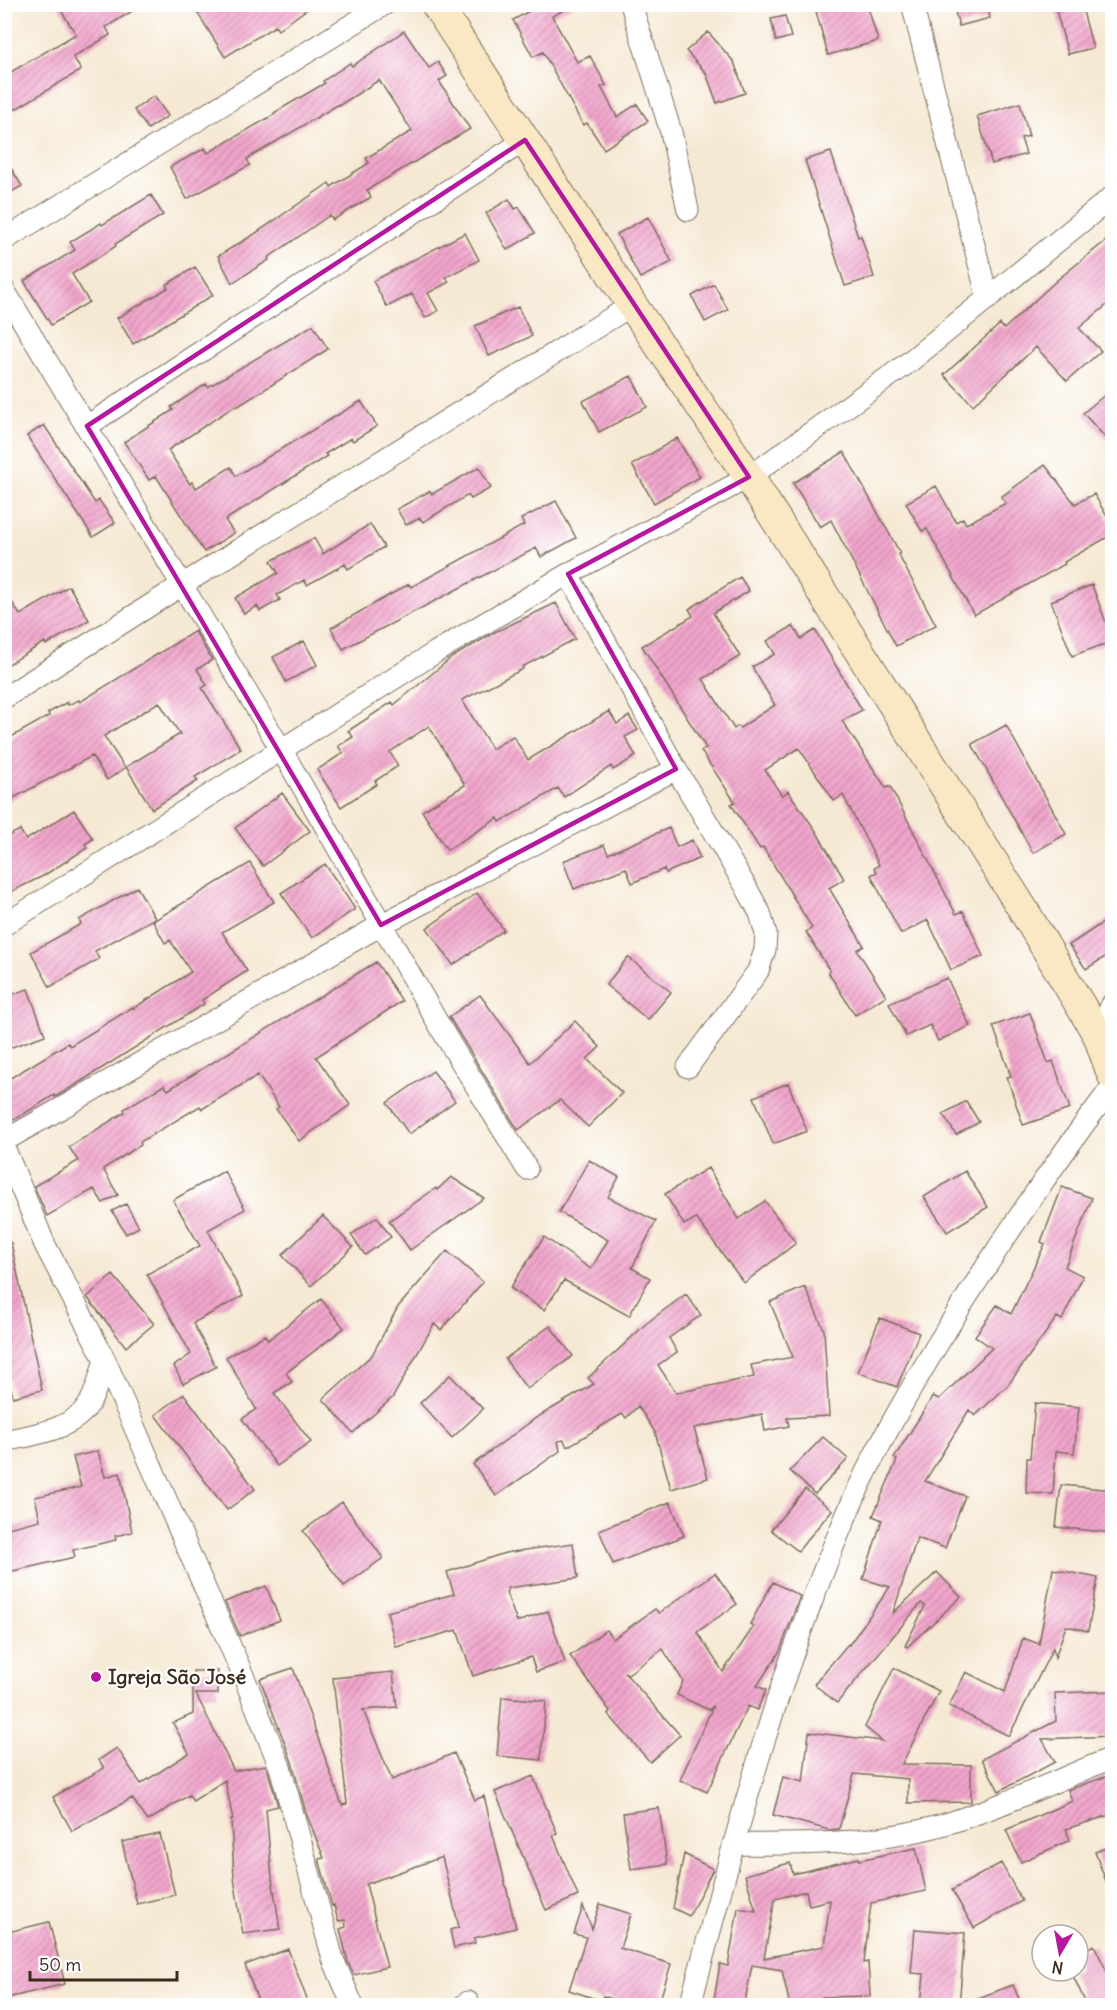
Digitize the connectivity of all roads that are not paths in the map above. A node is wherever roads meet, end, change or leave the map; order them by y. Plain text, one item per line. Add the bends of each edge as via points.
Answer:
1 (385, 4) edge
2 (436, 4) edge
3 (632, 4) edge
4 (912, 4) edge
5 (525, 140) junction
6 (1113, 197) edge
7 (688, 210) dead end
8 (4, 240) edge
9 (4, 290) edge
10 (988, 299) junction
11 (632, 305) junction
12 (87, 426) junction
13 (749, 477) junction
14 (568, 574) junction
15 (182, 585) junction
16 (4, 698) edge
17 (281, 749) junction
18 (676, 769) junction
19 (4, 924) edge
20 (381, 925) junction
21 (1113, 1004) edge
22 (1098, 1035) junction
23 (688, 1067) dead end
24 (1113, 1074) edge
25 (1113, 1087) edge
26 (4, 1141) edge
27 (4, 1147) edge
28 (527, 1169) dead end
29 (105, 1360) junction
30 (4, 1441) edge
31 (1113, 1758) edge
32 (733, 1844) junction
33 (353, 2006) edge
34 (690, 2006) edge

1 - 8 street
2 - 5 street
3 - 7 street via 671,132
4 - 10 street
5 - 11 street
5 - 12 street
6 - 10 street
9 - 12 street
10 - 13 street via 908,363
11 - 13 street
11 - 15 street
12 - 15 street
13 - 14 street
13 - 22 street via 1024,911
14 - 17 street
14 - 18 street
15 - 16 street
15 - 17 street
17 - 19 street
17 - 20 street
18 - 20 street
18 - 23 street via 746,887 766,934 758,971
20 - 26 street
20 - 28 street
21 - 22 street
22 - 24 street
25 - 32 street via 974,1283 907,1395 859,1487 784,1678
27 - 29 street via 45,1245
29 - 30 street via 88,1406 74,1420
29 - 33 street via 280,1767 333,1959
31 - 32 street via 1003,1803 892,1836 798,1845
32 - 34 street

